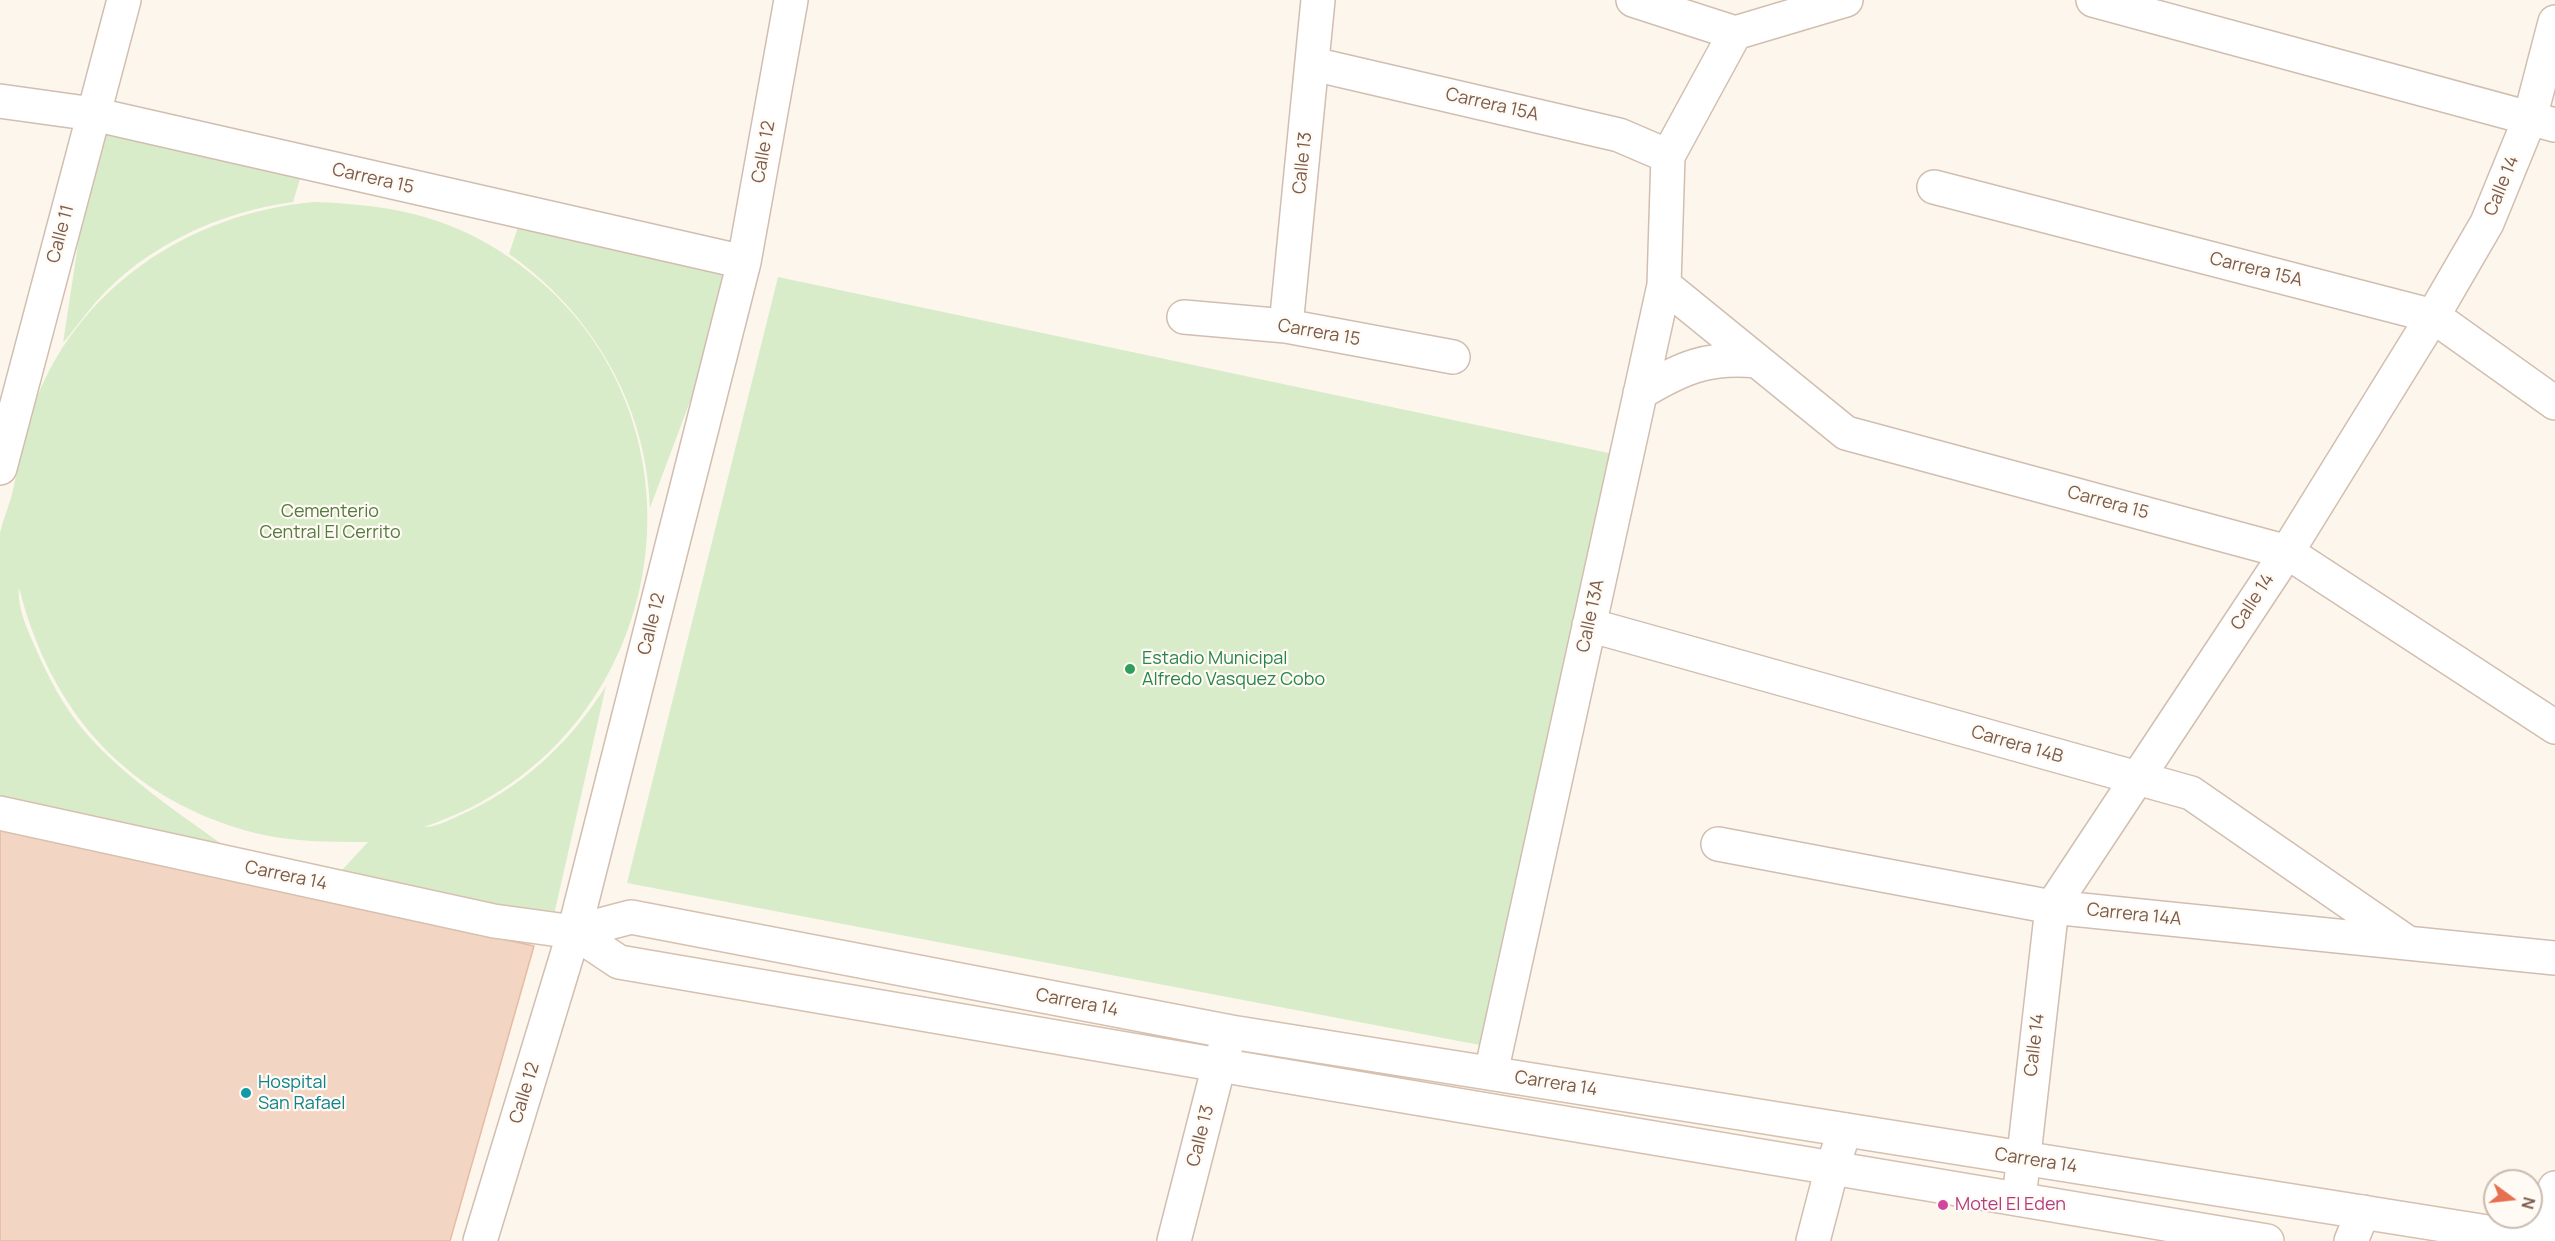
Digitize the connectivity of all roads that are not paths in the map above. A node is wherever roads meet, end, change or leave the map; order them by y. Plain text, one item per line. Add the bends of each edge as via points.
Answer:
1 (124, 0) edge
2 (791, 0) edge
3 (1318, 0) edge
4 (1633, 0) edge
5 (1846, 0) edge
6 (2093, 0) edge
7 (1798, 8) edge
8 (2555, 22) edge
9 (1735, 33) junction
10 (1313, 64) junction
11 (0, 101) edge
12 (93, 114) junction
13 (2542, 122) edge
14 (1668, 156) junction
15 (1934, 187) dead end
16 (744, 262) junction
17 (1664, 285) junction
18 (2433, 316) junction
19 (1184, 317) dead end
20 (1286, 326) junction
21 (1453, 357) dead end
22 (1757, 361) junction
23 (1640, 393) junction
24 (2555, 403) edge
25 (0, 468) edge
26 (2287, 552) junction
27 (1589, 625) junction
28 (2555, 726) edge
29 (2137, 778) junction
30 (0, 813) edge
31 (1718, 844) dead end
32 (2052, 907) junction
33 (574, 932) junction
34 (2408, 943) junction
35 (2555, 958) edge
36 (1231, 1032) junction
37 (1219, 1065) junction
38 (1491, 1073) junction
39 (1845, 1130) junction
40 (2022, 1159) junction
41 (1832, 1168) junction
42 (2555, 1188) edge
43 (2019, 1199) junction
44 (2357, 1227) edge
45 (480, 1241) edge
46 (1174, 1241) edge
47 (1813, 1241) edge
48 (2266, 1241) edge
49 (2539, 1241) edge

1 - 12 street, Calle 11
2 - 16 street, Calle 12
3 - 10 street, Calle 13
4 - 9 street
5 - 7 street
6 - 13 street
7 - 9 street
8 - 13 street, Calle 14
9 - 14 street
10 - 14 street, Carrera 15A via 1619,135
10 - 20 street, Calle 13
11 - 12 street, Carrera 15
12 - 16 street, Carrera 15
12 - 25 street, Calle 11
13 - 18 street, Calle 14
14 - 17 street, Calle 13A
15 - 18 street, Carrera 15A
16 - 33 street, Calle 12
17 - 22 street, Carrera 15
17 - 23 street, Calle 13A
18 - 24 street, Carrera 15A
18 - 26 street, Calle 14
19 - 20 street, Carrera 15
20 - 21 street, Carrera 15
22 - 23 street via 1714,360 1663,379
22 - 26 street, Carrera 15 via 1846,433
23 - 27 street, Calle 13A
26 - 28 street, Carrera 15
26 - 29 street, Calle 14
27 - 29 street, Carrera 14B
27 - 38 street, Calle 13A
29 - 32 street, Calle 14
29 - 34 street, Carrera 14B via 2191,793
30 - 33 street, Carrera 14 via 494,921
31 - 32 street, Carrera 14A
32 - 34 street, Carrera 14A
32 - 40 street, Calle 14
33 - 36 street, Carrera 14 via 631,917
33 - 37 street, Carrera 14 via 619,962
33 - 45 street, Calle 12
34 - 35 street, Carrera 14A
36 - 37 street, Calle 13
36 - 38 street, Carrera 14
37 - 41 street, Carrera 14
37 - 46 street, Calle 13
38 - 39 street, Carrera 14
39 - 40 street, Carrera 14
39 - 41 street
40 - 43 street, Calle 14
40 - 44 street, Carrera 14
41 - 43 street, Carrera 14
41 - 47 street
42 - 49 street
43 - 48 street, Carrera 14
44 - 49 street, Carrera 14

